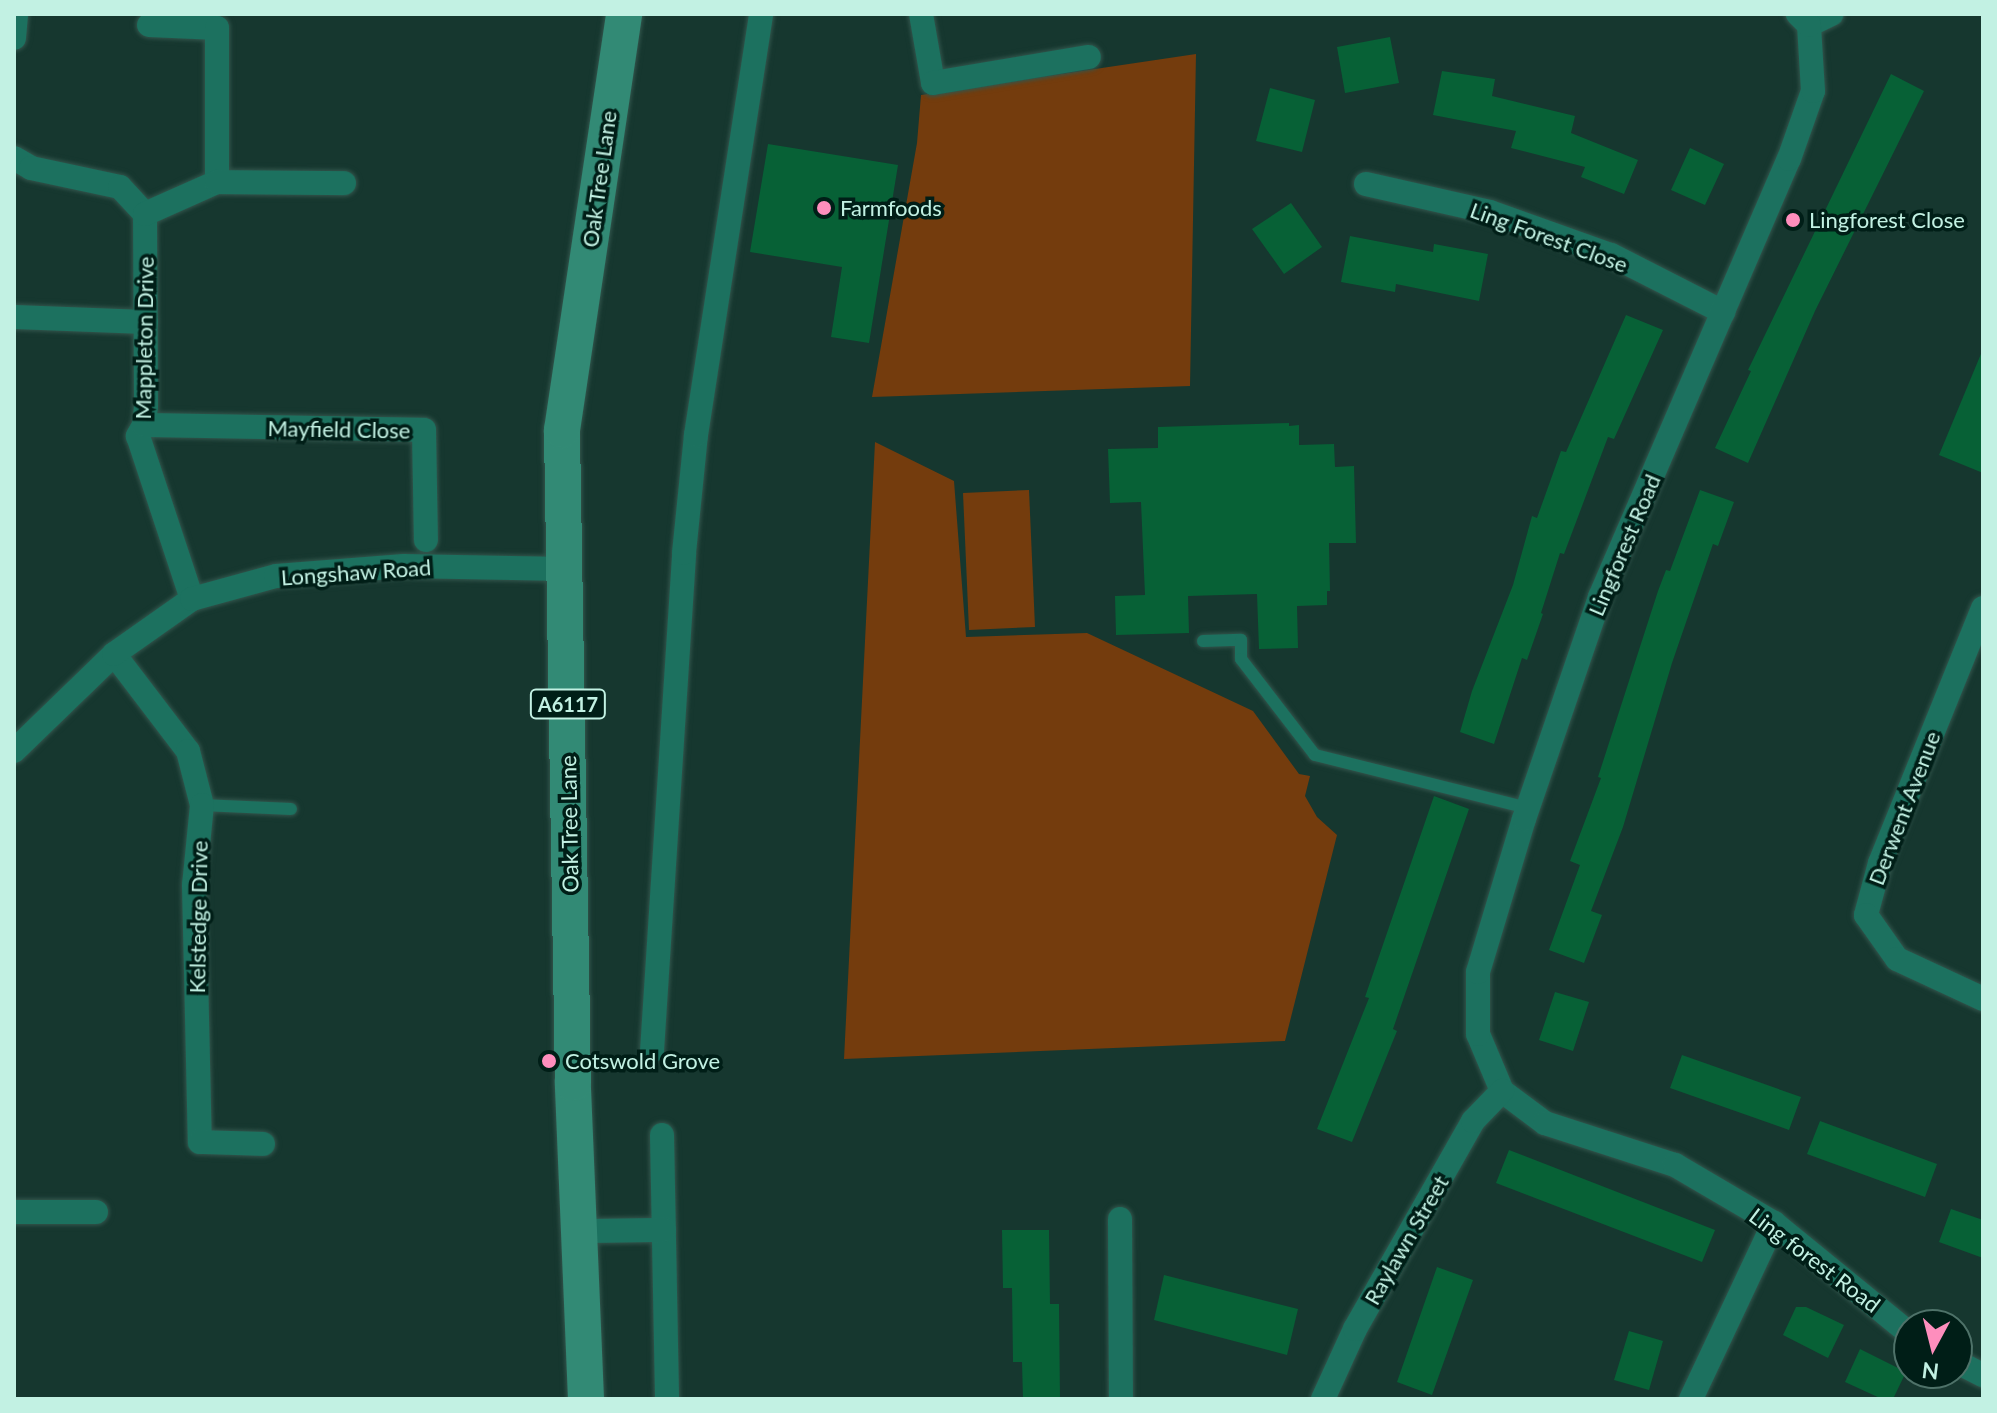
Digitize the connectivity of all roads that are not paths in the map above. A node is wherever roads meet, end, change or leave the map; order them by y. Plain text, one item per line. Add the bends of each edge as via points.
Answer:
1 (16, 14) edge
2 (624, 14) edge
3 (761, 14) edge
4 (921, 14) edge
5 (1832, 14) edge
6 (1804, 20) edge
7 (149, 25) dead end
8 (14, 38) edge
9 (1089, 57) dead end
10 (14, 158) edge
11 (217, 182) junction
12 (344, 183) dead end
13 (1366, 184) dead end
14 (145, 214) junction
15 (1723, 312) junction
16 (14, 317) edge
17 (146, 322) junction
18 (144, 425) junction
19 (426, 540) dead end
20 (566, 569) junction
21 (192, 599) junction
22 (1983, 608) edge
23 (1978, 634) edge
24 (1203, 641) dead end
25 (114, 654) junction
26 (14, 751) edge
27 (202, 805) junction
28 (1528, 808) junction
29 (291, 809) dead end
30 (1983, 999) edge
31 (652, 1051) dead end
32 (1502, 1091) junction
33 (662, 1135) dead end
34 (263, 1144) dead end
35 (14, 1212) edge
36 (96, 1212) dead end
37 (1120, 1219) dead end
38 (1774, 1223) junction
39 (664, 1230) junction
40 (581, 1231) junction
41 (1893, 1320) edge
42 (586, 1399) edge
43 (667, 1399) edge
44 (1121, 1399) edge
45 (1323, 1399) edge
46 (1691, 1399) edge

1 - 8 street
2 - 20 main road, Oak Tree Lane / A6117 via 562,430
3 - 31 street via 684,553
4 - 9 street via 933,83
5 - 6 street
6 - 15 street, Lingforest Road via 1813,91
7 - 11 street via 217,28
10 - 14 street via 31,168 120,187
11 - 12 street
11 - 14 street
13 - 15 street, Ling Forest Close via 1490,212 1611,255
14 - 17 street, Mappleton Drive
15 - 28 street, Lingforest Road via 1600,597
16 - 17 street
17 - 18 street, Mappleton Drive
18 - 19 street, Mayfield Close via 424,430
18 - 21 street, Mappleton Drive via 138,436
20 - 21 street, Longshaw Road via 404,566 276,576
20 - 40 main road, Oak Tree Lane / A6117 via 573,1083
21 - 25 street, Longshaw Road
22 - 23 street, Derwent Avenue
23 - 30 street, Derwent Avenue via 1880,863 1866,915 1897,959
24 - 28 lane via 1241,640 1241,659 1315,755
25 - 26 street, Longshaw Road
25 - 27 street, Kelstedge Drive via 188,751
27 - 29 lane
27 - 34 street, Kelstedge Drive via 194,885 200,1142
28 - 32 street, Lingforest Road via 1478,972 1478,1034
32 - 38 street, Ling forest Road via 1545,1123 1675,1165
32 - 45 street, Raylawn Street via 1473,1121 1355,1329
33 - 39 street
35 - 36 street
37 - 44 street
38 - 41 street, Ling forest Road
38 - 46 street
39 - 40 street
39 - 43 street
40 - 42 main road, Oak Tree Lane / A6117

